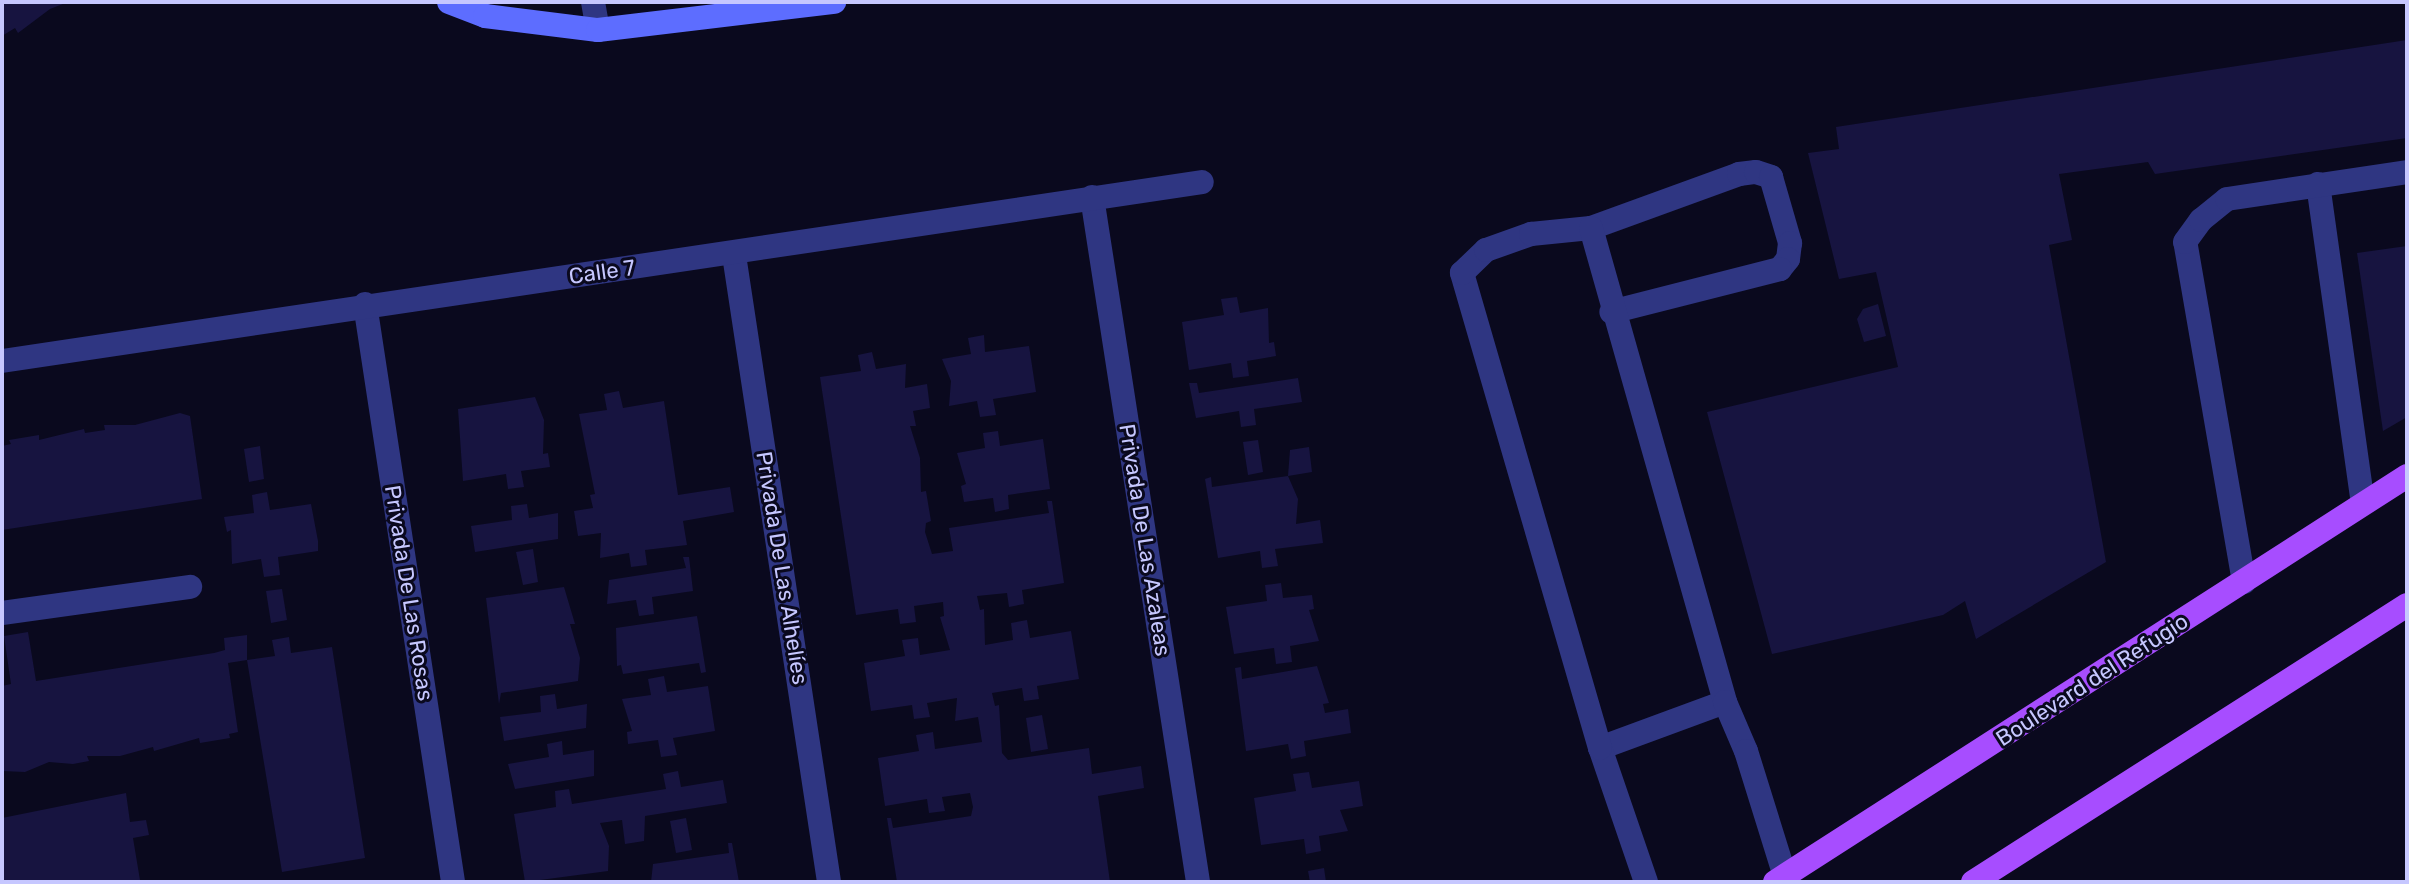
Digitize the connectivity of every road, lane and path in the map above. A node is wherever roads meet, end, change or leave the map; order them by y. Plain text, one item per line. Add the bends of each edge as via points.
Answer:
1 (449, 2) edge
2 (593, 2) edge
3 (834, 2) edge
4 (598, 30) junction
5 (2407, 172) edge
6 (1202, 182) dead end
7 (2318, 184) junction
8 (1092, 197) junction
9 (1591, 228) junction
10 (734, 255) junction
11 (365, 304) junction
12 (1611, 312) junction
13 (2, 361) edge
14 (2407, 476) edge
15 (2363, 503) junction
16 (2244, 582) junction
17 (190, 587) dead end
18 (2407, 605) edge
19 (2, 613) edge
20 (1725, 702) junction
21 (1600, 748) junction
22 (1780, 879) edge
23 (453, 882) edge
24 (829, 882) edge
25 (1198, 882) edge
26 (1646, 882) edge
27 (1973, 882) edge

1 - 4 street via 485,16
2 - 4 street
3 - 4 street
5 - 7 street
6 - 8 street, Calle 7
7 - 15 street
7 - 16 street via 2227,199 2185,242
8 - 10 street, Calle 7
8 - 25 street, Privada De Las Azaleas
9 - 12 street
9 - 12 street via 1756,172 1771,177 1790,243 1780,269
9 - 21 street via 1531,234 1497,246 1462,273
10 - 11 street, Calle 7
10 - 24 street, Privada De Las Alhelíes
11 - 13 street, Calle 7
11 - 23 street, Privada De Las Rosas
12 - 20 street
14 - 15 main road, Boulevard del Refugio
15 - 16 main road, Boulevard del Refugio
16 - 22 main road, Boulevard del Refugio
17 - 19 street
18 - 27 main road
20 - 21 street
20 - 22 street via 1746,751
21 - 26 street

